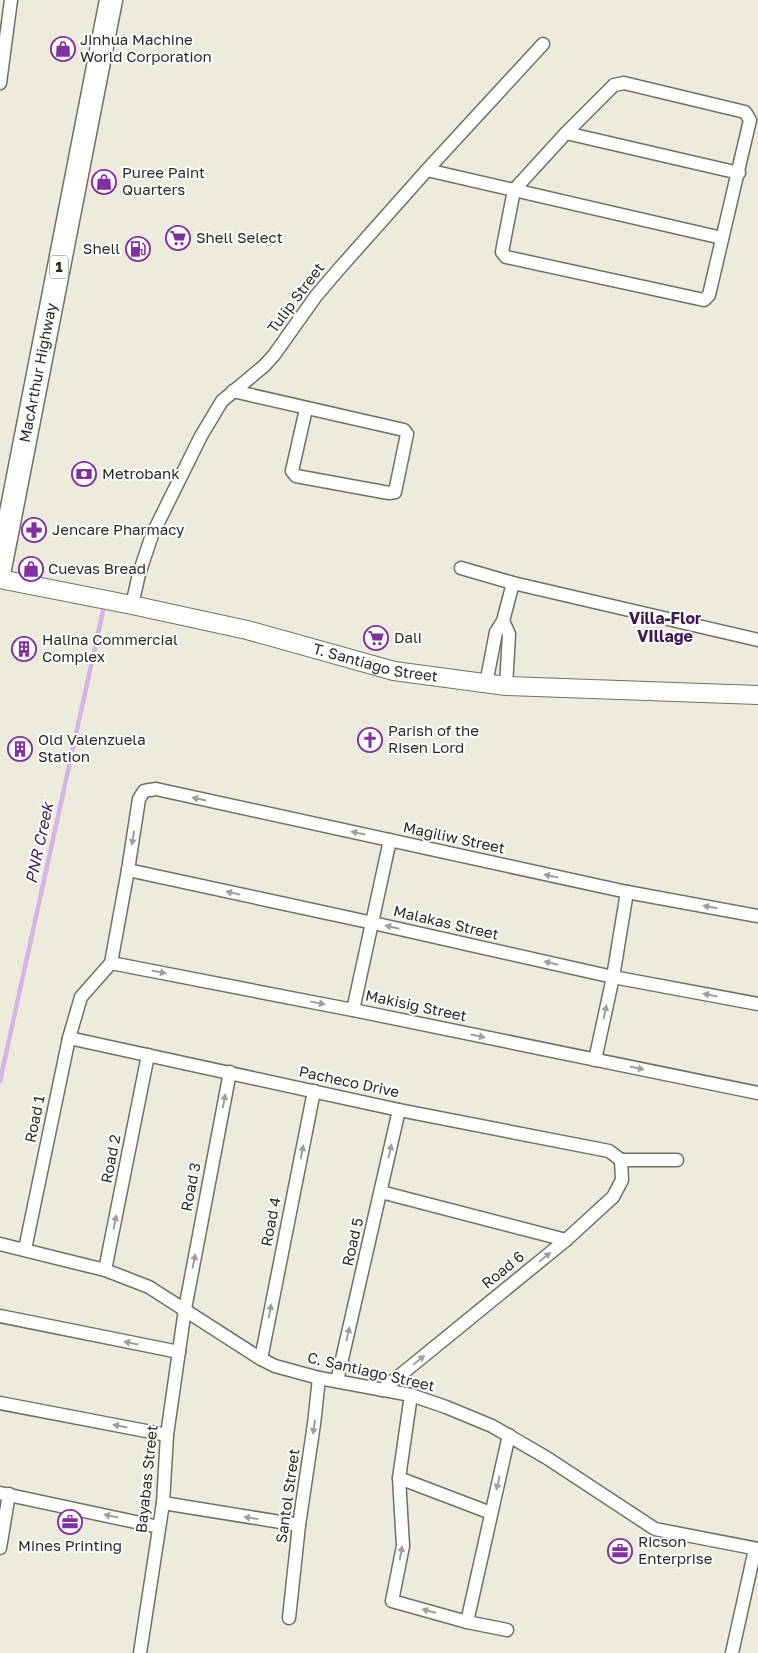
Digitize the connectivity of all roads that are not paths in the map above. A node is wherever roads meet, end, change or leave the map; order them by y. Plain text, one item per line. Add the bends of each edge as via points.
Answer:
1 (11, 0) edge
2 (112, 0) edge
3 (543, 44) dead end
4 (0, 83) edge
5 (566, 133) junction
6 (427, 170) junction
7 (739, 173) junction
8 (514, 190) junction
9 (722, 238) junction
10 (233, 391) junction
11 (306, 409) junction
12 (461, 568) dead end
13 (0, 569) edge
14 (0, 579) edge
15 (513, 583) junction
16 (132, 605) junction
17 (503, 621) junction
18 (758, 640) edge
19 (486, 684) junction
20 (506, 686) junction
21 (758, 694) edge
22 (390, 840) junction
23 (128, 870) junction
24 (627, 892) junction
25 (758, 916) edge
26 (373, 923) junction
27 (111, 963) junction
28 (612, 976) junction
29 (758, 1004) edge
30 (354, 1010) junction
31 (69, 1038) junction
32 (148, 1055) junction
33 (595, 1060) junction
34 (230, 1072) junction
35 (314, 1091) junction
36 (758, 1093) edge
37 (399, 1110) junction
38 (621, 1160) junction
39 (677, 1160) dead end
40 (381, 1192) junction
41 (566, 1240) junction
42 (0, 1244) edge
43 (25, 1249) junction
44 (105, 1270) junction
45 (185, 1309) junction
46 (0, 1316) edge
47 (179, 1352) junction
48 (261, 1359) junction
49 (319, 1378) junction
50 (337, 1381) junction
51 (382, 1390) junction
52 (411, 1396) junction
53 (0, 1403) edge
54 (168, 1435) junction
55 (509, 1435) junction
56 (399, 1478) junction
57 (5, 1494) edge
58 (164, 1503) junction
59 (491, 1513) junction
60 (299, 1525) junction
61 (159, 1526) junction
62 (0, 1548) edge
63 (756, 1549) edge
64 (289, 1618) dead end
65 (467, 1622) junction
66 (507, 1630) dead end
67 (140, 1653) edge
68 (732, 1653) edge

1 - 4 street
2 - 13 highway, MacArthur Highway / 1
3 - 6 street, Tulip Street
5 - 7 street
5 - 7 street via 614,85 634,85 745,112 750,120
5 - 8 street
6 - 8 street
6 - 10 street, Tulip Street via 326,283 274,355
7 - 9 street
8 - 9 street
8 - 9 street via 502,252 506,257 704,300 710,295
10 - 11 street
10 - 16 street, Tulip Street via 218,407 166,505 144,555
11 - 11 street via 404,430 407,434 395,492 296,476 292,471
12 - 15 street
14 - 16 main road, T. Santiago Street
15 - 17 street
15 - 18 street
16 - 19 main road, T. Santiago Street via 247,630 394,671
17 - 19 street via 496,632
17 - 20 street via 508,634
19 - 20 main road, T. Santiago Street
20 - 21 main road, T. Santiago Street
22 -> 23 street, Magiliw Street via 156,789 144,791 139,799
24 -> 22 street, Magiliw Street
22 - 26 street
26 -> 23 street, Malakas Street
23 - 27 street
25 -> 24 street, Magiliw Street
24 - 28 street
28 -> 26 street, Malakas Street
26 - 30 street
27 -> 30 street, Makisig Street
27 - 31 street, Road 1 via 81,997
29 -> 28 street, Malakas Street
33 -> 28 street
30 -> 33 street, Makisig Street
31 - 32 street, Pacheco Drive
31 - 43 street, Road 1
32 - 34 street, Pacheco Drive
44 -> 32 street, Road 2
33 -> 36 street, Makisig Street
34 - 35 street, Pacheco Drive
45 -> 34 street, Road 3
35 - 37 street, Pacheco Drive
48 -> 35 street, Road 4
37 - 38 street, Pacheco Drive via 609,1151
40 -> 37 street, Road 5
38 - 39 street
38 - 41 street, Road 6 via 622,1180 613,1196
40 - 41 street
50 -> 40 street, Road 5
51 -> 41 street, Road 6
42 - 43 street, C. Santiago Street
43 - 44 street, C. Santiago Street
44 - 45 street, C. Santiago Street via 149,1287
45 - 47 street, Bayabas Street
45 - 48 street, C. Santiago Street
47 -> 46 street
47 - 54 street, Bayabas Street
48 - 49 street, C. Santiago Street
49 - 50 street, C. Santiago Street
49 -> 60 street, Santol Street
50 - 51 street, C. Santiago Street
51 - 52 street, C. Santiago Street
52 - 55 street, C. Santiago Street via 451,1409
52 - 56 street
54 -> 53 street
54 - 58 street, Bayabas Street
55 -> 59 street
55 - 63 street, C. Santiago Street via 654,1529
56 - 59 street
65 -> 56 street via 392,1601 403,1546
61 -> 57 street
57 - 62 street
60 -> 58 street
58 - 61 street, Bayabas Street
59 - 65 street
60 - 64 street, Santol Street
61 - 67 street, Bayabas Street
63 - 68 street
65 - 66 street

